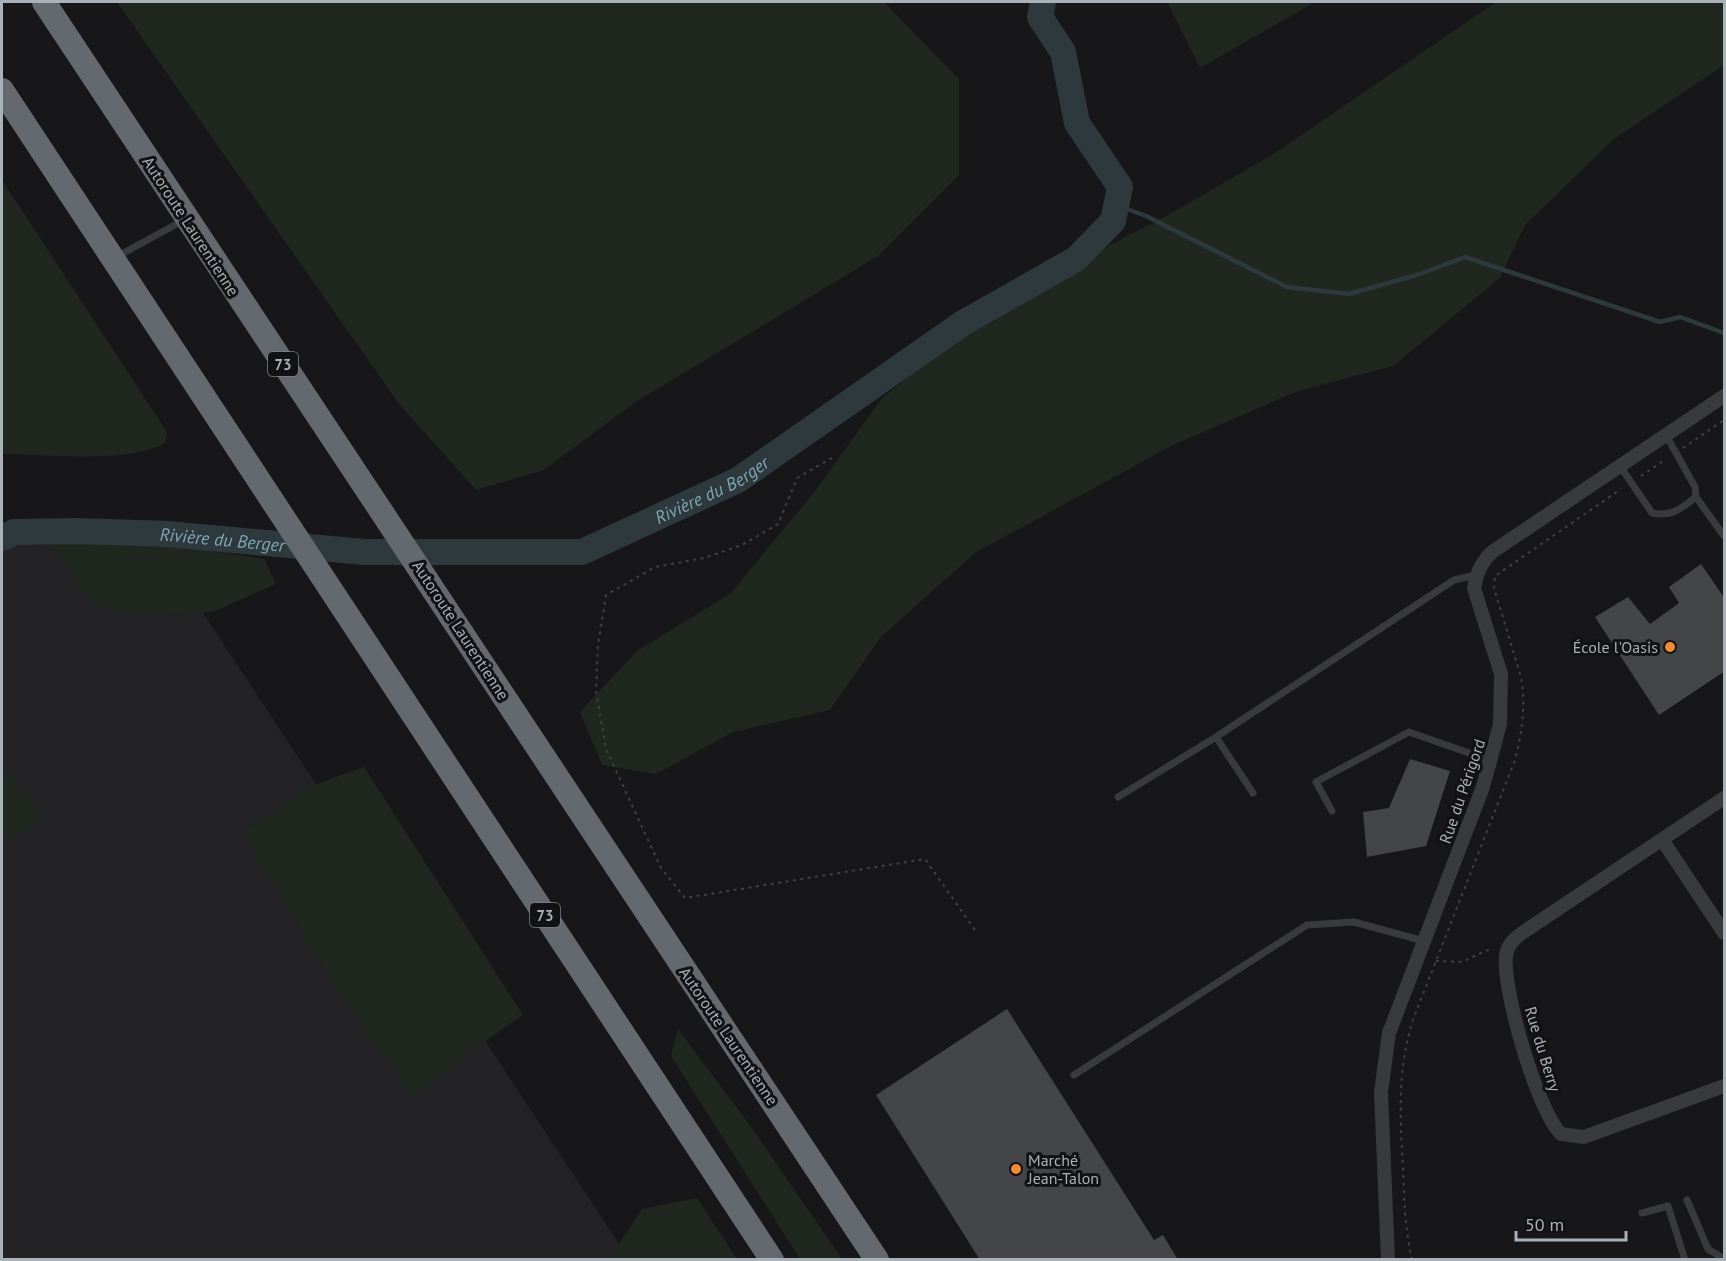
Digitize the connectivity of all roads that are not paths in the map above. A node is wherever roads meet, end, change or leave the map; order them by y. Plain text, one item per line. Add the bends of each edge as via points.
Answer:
1 (44, 2) edge
2 (2, 90) edge
3 (187, 219) junction
4 (113, 259) junction
5 (1725, 396) edge
6 (1666, 435) junction
7 (1620, 466) junction
8 (1696, 497) junction
9 (1725, 536) edge
10 (1476, 575) junction
11 (1216, 737) junction
12 (1492, 761) junction
13 (1253, 793) dead end
14 (1118, 797) dead end
15 (1725, 798) edge
16 (1332, 811) dead end
17 (1663, 841) junction
18 (1725, 933) edge
19 (1424, 940) junction
20 (1074, 1075) dead end
21 (1725, 1086) edge
22 (1687, 1200) dead end
23 (1642, 1213) dead end
24 (1388, 1252) edge
25 (1725, 1259) edge
26 (772, 1260) edge
27 (877, 1260) edge
28 (1396, 1260) edge
29 (1685, 1260) edge

1 - 3 highway, Autoroute Laurentienne / 73
2 - 4 highway, 73
3 - 4 lane
3 - 27 highway, Autoroute Laurentienne / 73
4 - 26 highway, 73
5 - 6 street
6 - 7 street
6 - 8 lane via 1695,487
7 - 8 lane via 1652,513 1674,513
7 - 10 street via 1492,552
8 - 9 lane
10 - 11 lane via 1454,580
10 - 12 street, Rue du Périgord via 1474,588 1501,674 1500,724
11 - 13 lane
11 - 14 lane
12 - 16 lane via 1409,732 1316,782
12 - 19 street, Rue du Périgord
15 - 17 street
17 - 18 street
17 - 21 street, Rue du Berry via 1511,941 1506,964 1516,1024 1547,1116 1561,1134 1584,1137
19 - 20 lane via 1354,922 1306,924
19 - 24 street, Rue du Périgord via 1389,1033 1381,1092
22 - 25 lane via 1708,1249
23 - 29 lane via 1668,1206
24 - 28 street, Rue du Périgord

